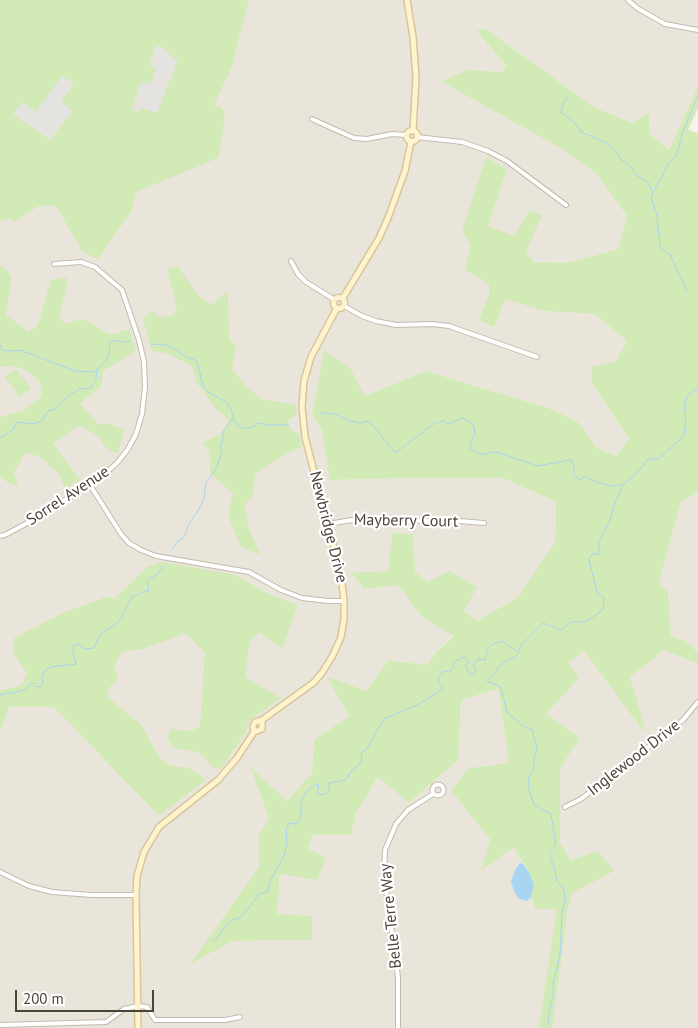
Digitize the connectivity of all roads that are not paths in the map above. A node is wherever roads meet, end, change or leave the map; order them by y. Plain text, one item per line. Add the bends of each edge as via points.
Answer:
1 (407, 0) edge
2 (628, 0) edge
3 (698, 30) edge
4 (312, 119) dead end
5 (413, 131) junction
6 (406, 136) junction
7 (418, 137) junction
8 (411, 142) junction
9 (566, 205) dead end
10 (291, 262) dead end
11 (54, 264) dead end
12 (343, 298) junction
13 (335, 300) junction
14 (344, 306) junction
15 (337, 308) junction
16 (537, 357) dead end
17 (90, 485) junction
18 (484, 523) dead end
19 (328, 524) junction
20 (0, 536) edge
21 (344, 601) junction
22 (698, 702) edge
23 (433, 794) dead end
24 (565, 807) dead end
25 (0, 872) edge
26 (136, 895) junction
27 (138, 1006) junction
28 (240, 1017) dead end
29 (0, 1025) edge
30 (138, 1028) edge
31 (398, 1028) edge

1 - 5 street via 416,77
2 - 3 street via 665,24
4 - 6 street via 354,138 392,134
5 - 6 street
5 - 7 street
6 - 8 street
7 - 8 street
7 - 9 street via 462,142 488,150
8 - 12 street via 405,171 388,218
10 - 13 street via 306,282
11 - 17 street, Sorrel Avenue via 81,262 95,267 122,290 144,362 145,387 136,434 117,463
12 - 13 street
12 - 14 street
13 - 15 street
14 - 15 street
14 - 16 street via 376,321 449,326
15 - 19 street, Newbridge Drive via 310,357 302,408 305,437
17 - 20 street, Sorrel Avenue
17 - 21 street via 121,534 141,550 156,556 249,572 302,598
18 - 19 street, Mayberry Court via 352,520
19 - 21 street, Newbridge Drive
21 - 26 street, Newbridge Drive via 341,637 322,673 302,692 254,723 254,732 218,780 170,817 155,833 144,852
22 - 24 street, Inglewood Drive via 683,720 581,799
23 - 31 street, Belle Terre Way via 408,810 396,824 385,850 384,875 398,977
25 - 26 street via 29,886 52,892 92,896
26 - 27 street, Newbridge Drive
27 - 28 street via 147,1008 155,1020 226,1020
27 - 29 street via 124,1009 106,1022
27 - 30 street, Newbridge Drive

